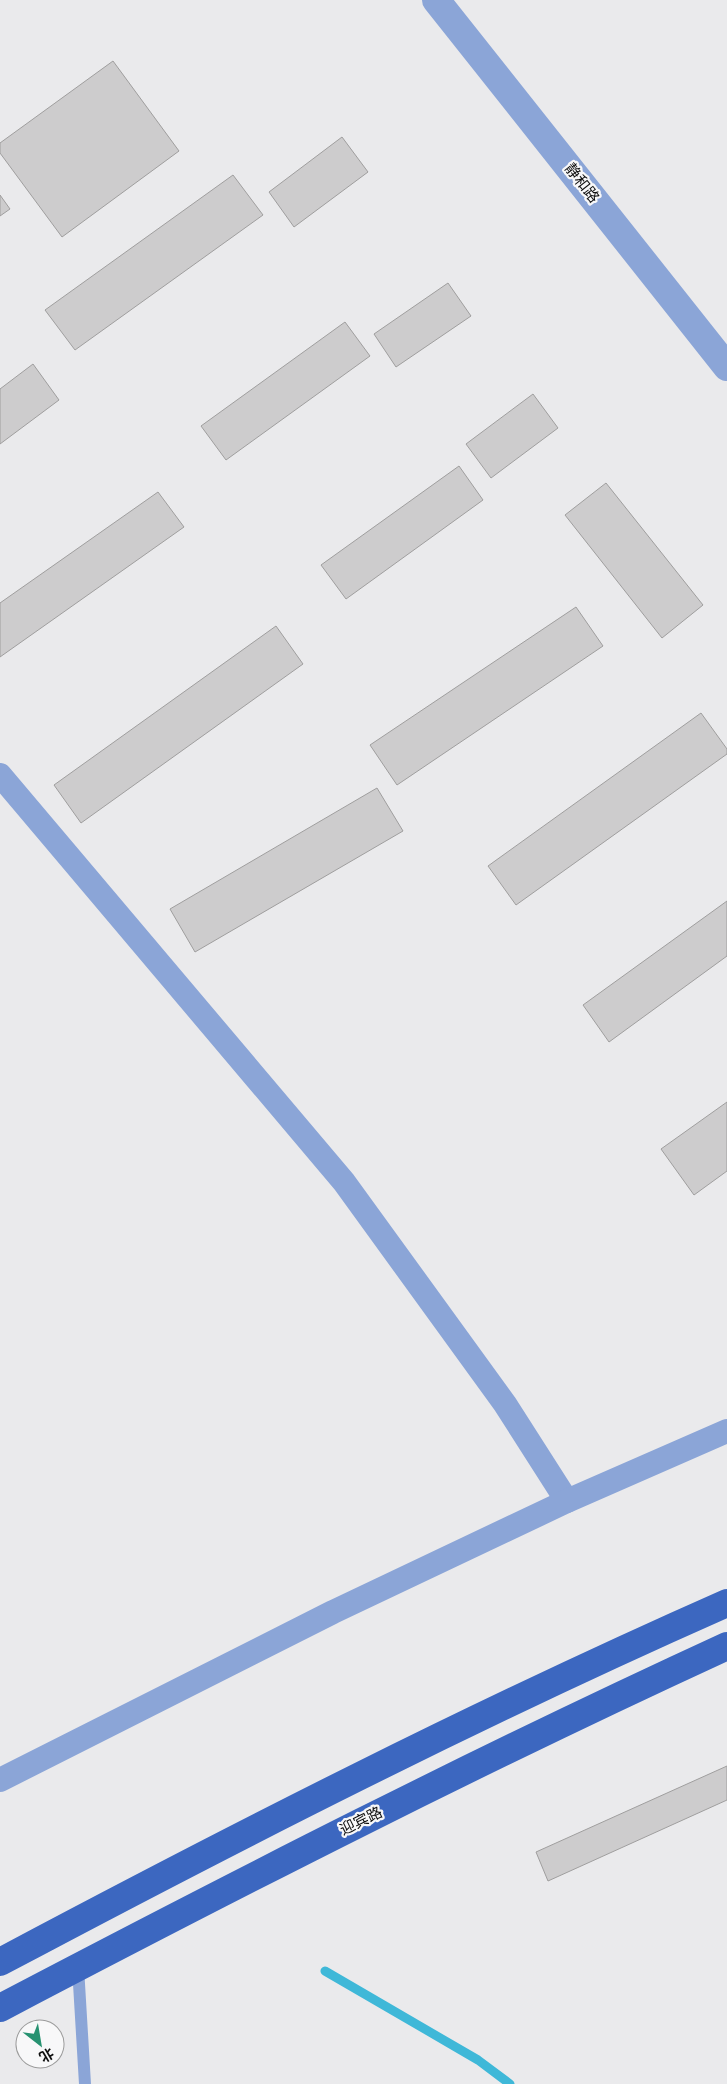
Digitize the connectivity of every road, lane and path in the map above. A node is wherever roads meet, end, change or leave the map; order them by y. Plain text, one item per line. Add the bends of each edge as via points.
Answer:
1 (436, 0) edge
2 (727, 366) edge
3 (0, 775) edge
4 (727, 1431) edge
5 (567, 1501) junction
6 (727, 1602) edge
7 (727, 1646) edge
8 (0, 1780) edge
9 (0, 1962) edge
10 (78, 1967) junction
11 (0, 2008) edge
12 (85, 2084) edge

1 - 2 street, 静和路
3 - 5 street via 344,1182 505,1404
4 - 5 street
5 - 8 street via 333,1612
6 - 9 main road via 442,1736 166,1874
7 - 10 main road, 迎宾路 via 322,1840
10 - 11 main road, 迎宾路
10 - 12 lane

